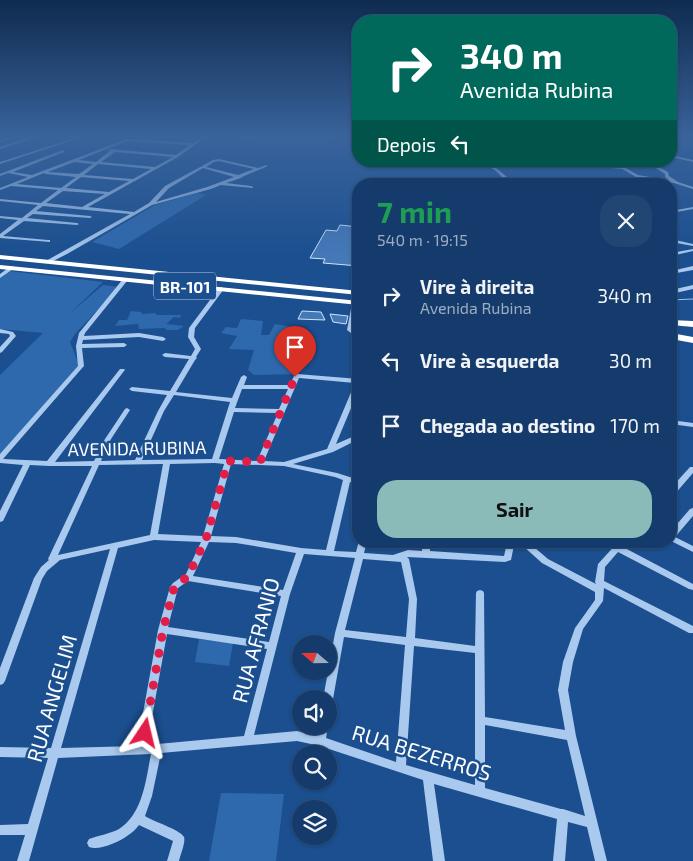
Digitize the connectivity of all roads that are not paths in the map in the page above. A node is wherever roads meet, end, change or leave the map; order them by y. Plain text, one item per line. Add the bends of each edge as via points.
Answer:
1 (29, 177) edge
2 (77, 177) edge
3 (95, 177) edge
4 (138, 177) edge
5 (185, 177) edge
6 (240, 177) edge
7 (133, 180) junction
8 (677, 183) edge
9 (220, 184) junction
10 (10, 185) junction
11 (252, 187) dead end
12 (693, 188) edge
13 (0, 189) edge
14 (61, 189) junction
15 (109, 193) junction
16 (0, 200) edge
17 (42, 204) junction
18 (151, 204) junction
19 (677, 207) edge
20 (83, 208) junction
21 (693, 208) edge
22 (681, 209) junction
23 (677, 210) edge
24 (31, 212) junction
25 (136, 213) junction
26 (0, 217) edge
27 (90, 217) dead end
28 (22, 219) junction
29 (77, 224) dead end
30 (0, 236) edge
31 (677, 241) edge
32 (48, 242) dead end
33 (693, 245) edge
34 (693, 250) edge
35 (677, 254) edge
36 (0, 257) edge
37 (47, 262) junction
38 (0, 267) edge
39 (11, 268) junction
40 (693, 268) edge
41 (122, 269) junction
42 (683, 270) junction
43 (677, 272) edge
44 (693, 275) edge
45 (0, 276) edge
46 (113, 279) junction
47 (125, 280) junction
48 (693, 287) edge
49 (221, 290) junction
50 (352, 291) edge
51 (677, 291) edge
52 (352, 303) edge
53 (677, 323) edge
54 (693, 324) edge
55 (0, 331) edge
56 (677, 337) edge
57 (80, 338) junction
58 (163, 339) dead end
59 (693, 339) edge
60 (124, 345) dead end
61 (79, 346) junction
62 (2, 348) edge
63 (165, 355) dead end
64 (194, 358) junction
65 (122, 370) dead end
66 (244, 377) dead end
67 (352, 380) edge
68 (240, 387) junction
69 (291, 387) junction
70 (132, 389) dead end
71 (171, 394) junction
72 (352, 398) edge
73 (234, 400) junction
74 (127, 410) dead end
75 (230, 410) junction
76 (281, 411) junction
77 (677, 423) edge
78 (693, 425) edge
79 (352, 439) edge
80 (330, 450) junction
81 (0, 459) edge
82 (215, 461) junction
83 (228, 461) junction
84 (137, 462) junction
85 (168, 462) junction
86 (260, 462) junction
87 (27, 463) junction
88 (49, 464) junction
89 (96, 464) junction
90 (284, 464) junction
91 (693, 469) edge
92 (347, 480) junction
93 (352, 481) edge
94 (677, 487) edge
95 (693, 511) edge
96 (0, 519) edge
97 (677, 530) edge
98 (154, 537) junction
99 (206, 539) junction
100 (677, 540) edge
101 (114, 545) junction
102 (362, 548) edge
103 (426, 548) edge
104 (509, 548) edge
105 (530, 548) edge
106 (617, 548) joint
107 (693, 549) edge
108 (301, 550) junction
109 (330, 552) junction
110 (426, 554) junction
111 (360, 555) junction
112 (394, 557) junction
113 (55, 558) junction
114 (187, 578) junction
115 (599, 586) junction
116 (692, 587) edge
117 (480, 593) dead end
118 (286, 594) junction
119 (163, 630) junction
120 (692, 630) edge
121 (340, 633) junction
122 (410, 642) junction
123 (271, 646) junction
124 (480, 650) junction
125 (0, 681) edge
126 (330, 690) edge
127 (480, 720) junction
128 (321, 735) edge
129 (571, 736) junction
130 (248, 739) junction
131 (320, 741) junction
132 (157, 749) junction
133 (142, 750) junction
134 (0, 752) edge
135 (54, 753) junction
136 (401, 766) junction
137 (428, 777) junction
138 (480, 790) junction
139 (562, 814) junction
140 (139, 818) junction
141 (591, 823) junction
142 (32, 829) junction
143 (0, 830) edge
144 (93, 843) dead end
145 (24, 861) edge
146 (173, 861) edge
147 (439, 861) edge
148 (559, 861) edge
149 (601, 861) edge

1 - 10 street
2 - 14 street
3 - 7 street
4 - 7 street
5 - 18 street via 168,187
6 - 9 street
7 - 15 street
8 - 12 street
9 - 11 street
9 - 18 street
10 - 13 street
10 - 14 street
14 - 15 street
14 - 17 street
15 - 20 street
16 - 17 street
17 - 20 street
17 - 24 street
18 - 25 street
19 - 22 street
20 - 25 street
21 - 22 street
22 - 23 street
24 - 27 street
24 - 28 street
25 - 37 street
26 - 28 street
28 - 29 street
28 - 30 street
30 - 32 street
31 - 33 street
34 - 35 street
36 - 37 highway, BR-101
37 - 41 highway, BR-101
38 - 39 highway, BR-101
39 - 45 street
39 - 46 highway, BR-101
40 - 42 street
41 - 46 highway via 112,273
41 - 50 highway, BR-101
42 - 43 street
42 - 44 street
46 - 47 highway, BR-101
47 - 49 highway, BR-101
47 - 57 street
48 - 51 street
49 - 52 highway, BR-101
49 - 64 street via 190,331 198,347
53 - 54 highway
55 - 62 street via 13,334
56 - 59 highway
57 - 58 street via 139,335
57 - 61 street
60 - 61 street
61 - 81 street via 81,366
63 - 64 street
64 - 71 street
65 - 88 street
66 - 68 street
67 - 69 street via 300,375 295,377
68 - 69 street
68 - 73 street
69 - 76 street
70 - 71 street
71 - 73 street
71 - 84 street
72 - 80 street
73 - 75 street
74 - 89 street
75 - 76 street
75 - 82 street
76 - 86 street
77 - 78 street
79 - 80 street, AVENIDA RUBINA
80 - 90 street, AVENIDA RUBINA
81 - 87 street, AVENIDA RUBINA
82 - 83 street, AVENIDA RUBINA
82 - 85 street, AVENIDA RUBINA
83 - 86 street, AVENIDA RUBINA
83 - 99 street
84 - 85 street, AVENIDA RUBINA
84 - 89 street, AVENIDA RUBINA
85 - 98 street
86 - 90 street, AVENIDA RUBINA
87 - 88 street, AVENIDA RUBINA
87 - 96 street
88 - 89 street, AVENIDA RUBINA
89 - 113 street
90 - 92 street
91 - 94 street
92 - 93 street
92 - 109 street
95 - 97 street
98 - 99 street
98 - 101 street
99 - 108 street
99 - 114 street
100 - 107 street
101 - 113 street
101 - 135 street, RUA ANGELIM
102 - 111 street
103 - 110 street
104 - 110 street via 508,558 505,559
105 - 115 street via 545,561
106 - 115 street via 601,566
106 - 116 street
108 - 109 street
108 - 118 street, RUA AFRANIO
109 - 111 street
110 - 112 street via 408,553
111 - 112 street
111 - 121 street
112 - 122 street via 407,561 413,599
113 - 125 street via 38,578
114 - 118 street
114 - 119 street via 174,588
115 - 120 street
115 - 129 street via 599,601 579,628 568,662 563,690
117 - 124 street
118 - 123 street, RUA AFRANIO
119 - 123 street
119 - 133 street
121 - 122 street
121 - 126 street
122 - 124 street
122 - 136 street
123 - 130 street, RUA AFRANIO
124 - 127 street
127 - 129 street
127 - 138 street
128 - 131 street
129 - 141 street
130 - 131 street, RUA BEZERROS via 297,736
130 - 132 street, RUA BEZERROS
131 - 136 street, RUA BEZERROS
132 - 133 street, RUA BEZERROS
132 - 140 street
133 - 135 street, RUA BEZERROS
134 - 135 street, RUA BEZERROS
135 - 142 street, RUA ANGELIM
136 - 137 street, RUA BEZERROS
137 - 138 street, RUA BEZERROS
137 - 147 street
138 - 139 street, RUA BEZERROS
139 - 141 street, RUA BEZERROS
139 - 148 street
140 - 144 street via 112,841
140 - 146 street via 150,828 168,830 179,839
141 - 149 street
142 - 143 street
142 - 145 street, RUA ANGELIM

